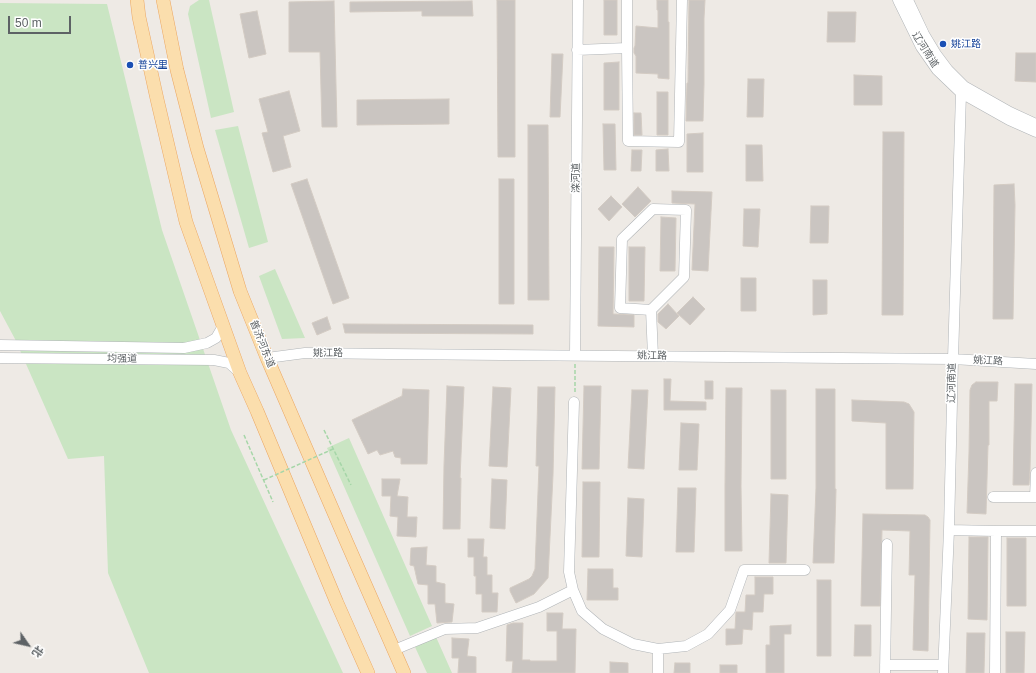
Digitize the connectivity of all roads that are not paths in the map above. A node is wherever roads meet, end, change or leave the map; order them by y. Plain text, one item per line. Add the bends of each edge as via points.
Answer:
1 (137, 0) edge
2 (163, 0) edge
3 (578, 0) edge
4 (627, 0) edge
5 (682, 0) edge
6 (898, 0) edge
7 (908, 0) edge
8 (627, 48) junction
9 (577, 50) junction
10 (963, 89) junction
11 (1036, 124) edge
12 (1036, 132) edge
13 (651, 310) junction
14 (223, 326) junction
15 (0, 346) edge
16 (575, 355) junction
17 (653, 356) junction
18 (0, 358) edge
19 (268, 358) junction
20 (953, 359) junction
21 (1036, 364) edge
22 (240, 373) junction
23 (574, 402) road end
24 (1036, 473) edge
25 (993, 497) dead end
26 (949, 530) junction
27 (996, 531) junction
28 (1036, 531) edge
29 (887, 544) dead end
30 (805, 570) dead end
31 (573, 590) junction
32 (658, 649) junction
33 (394, 650) junction
34 (885, 669) edge
35 (943, 669) edge
36 (368, 673) edge
37 (404, 673) edge
38 (658, 673) edge
39 (995, 673) edge

1 - 14 main road via 156,99 186,222
2 - 19 main road, 普济河东道 via 177,70 198,148 240,290
3 - 9 street, 滦河道
4 - 8 street
5 - 8 street via 679,142 628,142
6 - 10 street, 辽河南道 via 921,47 937,70
7 - 10 street, 辽河南道 via 936,54
8 - 9 street
9 - 16 street, 滦河道
10 - 11 street
10 - 12 street via 1009,120
10 - 20 street, 辽河南道
13 - 13 street via 684,277 686,210 654,209 622,239 620,308
13 - 17 street
14 - 15 street, 均强道 via 216,338 207,343 184,348
14 - 22 main road
16 - 17 street, 姚江路
16 - 19 street, 姚江路 via 305,353
17 - 20 street, 姚江路
18 - 22 street, 均强道 via 214,360 229,363
19 - 33 main road, 普济河东道
20 - 21 street, 姚江路
20 - 26 street, 辽河南道
22 - 36 main road
23 - 31 street via 569,572
24 - 25 street via 1035,497
26 - 27 street
26 - 35 street, 辽河南道
27 - 28 street
27 - 39 street
29 - 34 street
30 - 32 street via 744,570 730,610 708,634 686,646
31 - 32 street via 582,611 603,629 633,644
31 - 33 street via 525,612 477,628 445,629
32 - 38 street
33 - 37 main road, 普济河东道
34 - 35 street

